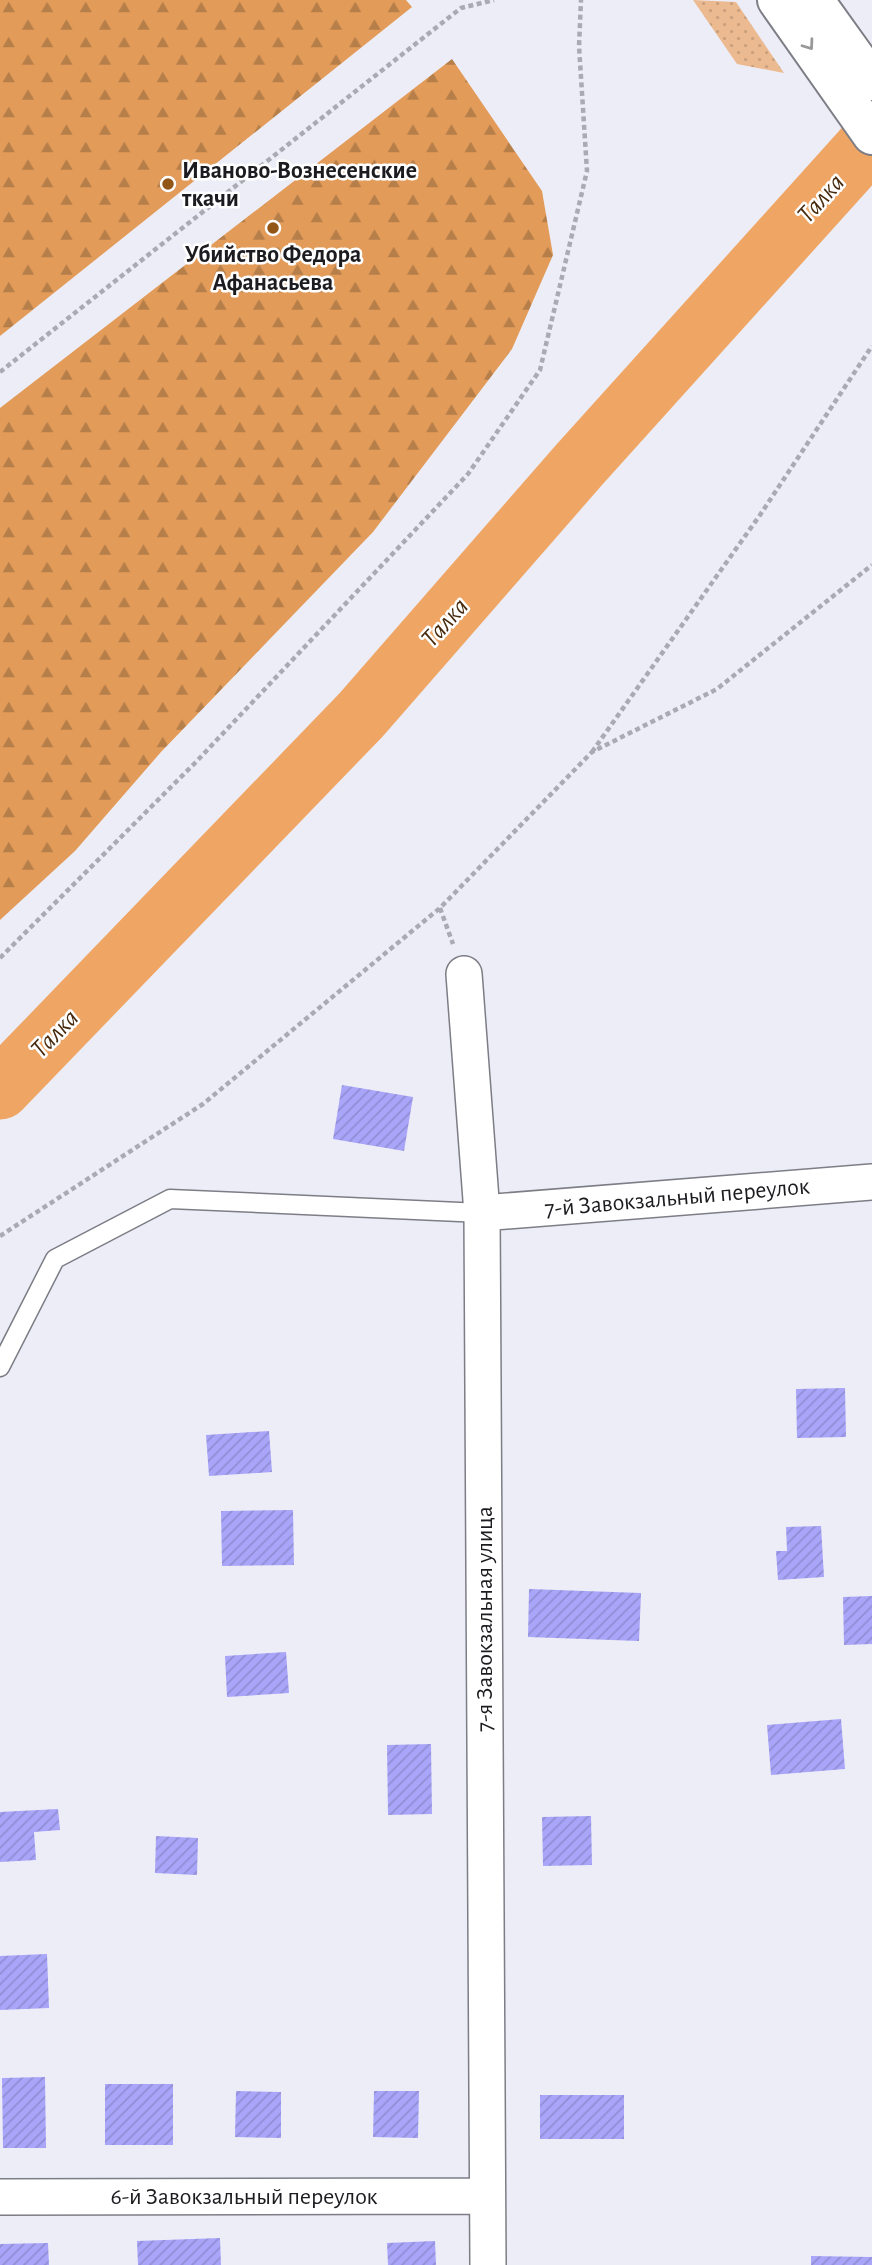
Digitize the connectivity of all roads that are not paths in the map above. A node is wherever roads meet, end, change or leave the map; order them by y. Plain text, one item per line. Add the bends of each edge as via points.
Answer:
1 (777, 0) edge
2 (814, 0) edge
3 (859, 81) edge
4 (872, 135) edge
5 (464, 974) dead end
6 (872, 1182) edge
7 (482, 1213) junction
8 (0, 1367) edge
9 (487, 2196) junction
10 (0, 2197) edge
11 (488, 2265) edge

1 -> 3 main road
2 - 3 main road
3 - 4 main road
5 - 7 street, 7-я Завокзальная улица
6 - 7 street, 7-й Завокзальный переулок
7 - 8 lane via 170,1199 55,1259
7 - 9 street, 7-я Завокзальная улица
9 - 10 street, 6-й Завокзальный переулок
9 - 11 street, 7-я Завокзальная улица

